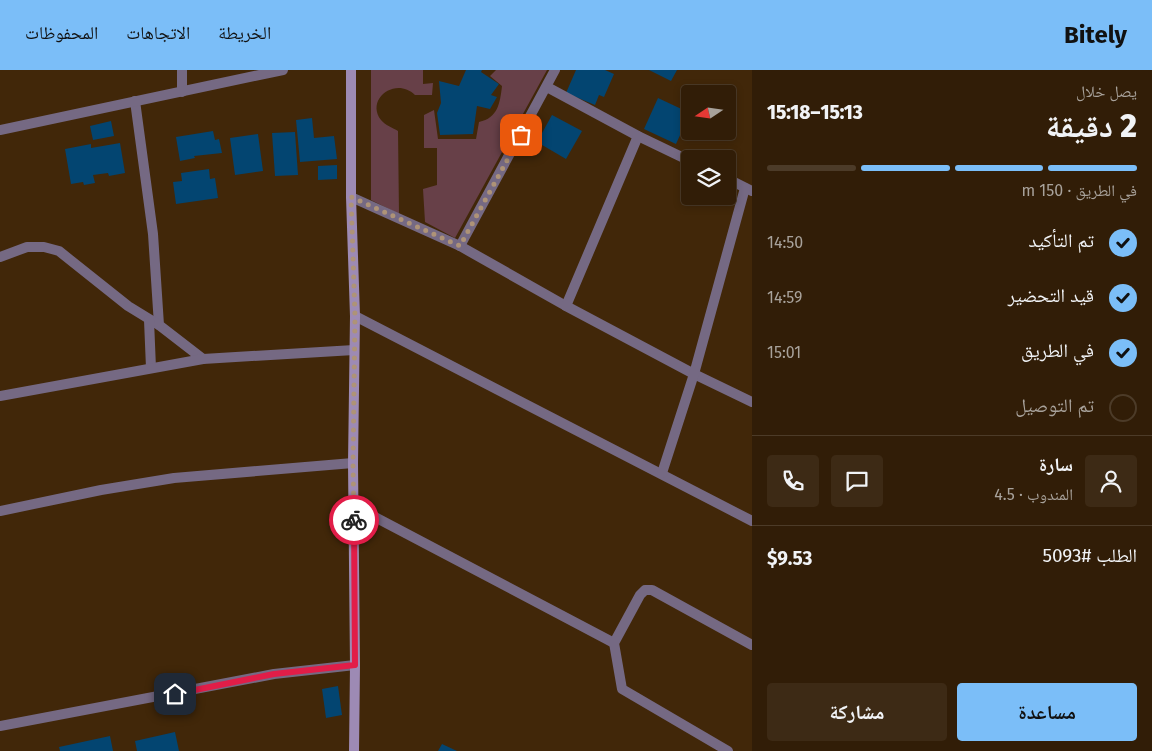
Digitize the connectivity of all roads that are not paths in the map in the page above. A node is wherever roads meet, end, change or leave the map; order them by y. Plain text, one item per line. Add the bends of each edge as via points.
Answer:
1 (182, 70) edge
2 (282, 70) edge
3 (351, 70) edge
4 (555, 70) edge
5 (547, 87) junction
6 (182, 92) junction
7 (135, 101) junction
8 (0, 130) edge
9 (638, 136) junction
10 (681, 157) edge
11 (736, 183) edge
12 (749, 190) edge
13 (351, 197) junction
14 (460, 246) junction
15 (0, 257) edge
16 (566, 306) junction
17 (355, 316) junction
18 (154, 323) junction
19 (354, 350) junction
20 (203, 359) junction
21 (151, 368) junction
22 (694, 374) junction
23 (0, 396) edge
24 (752, 402) edge
25 (353, 463) junction
26 (662, 473) junction
27 (354, 506) junction
28 (0, 511) edge
29 (752, 520) edge
30 (614, 643) junction
31 (752, 645) edge
32 (355, 665) junction
33 (0, 726) edge
34 (354, 751) edge
35 (728, 751) edge

1 - 6 street
2 - 6 street
3 - 13 main road
4 - 5 street
5 - 9 street
5 - 14 street
6 - 7 street
7 - 8 street
7 - 18 street via 153,234
9 - 10 street
9 - 16 street
11 - 12 street
12 - 22 street
13 - 14 street
13 - 17 main road
14 - 16 street
15 - 18 street via 27,247 59,251
16 - 22 street
17 - 19 main road
17 - 26 street
18 - 20 street
18 - 21 street
19 - 20 street
19 - 25 main road
20 - 21 street
21 - 23 street
22 - 24 street
22 - 26 street
25 - 27 main road
25 - 28 street via 174,478
26 - 29 street
27 - 30 street
27 - 32 main road
30 - 31 street via 640,595 645,590 652,590
30 - 35 street via 622,689
32 - 33 street via 274,674
32 - 34 main road

